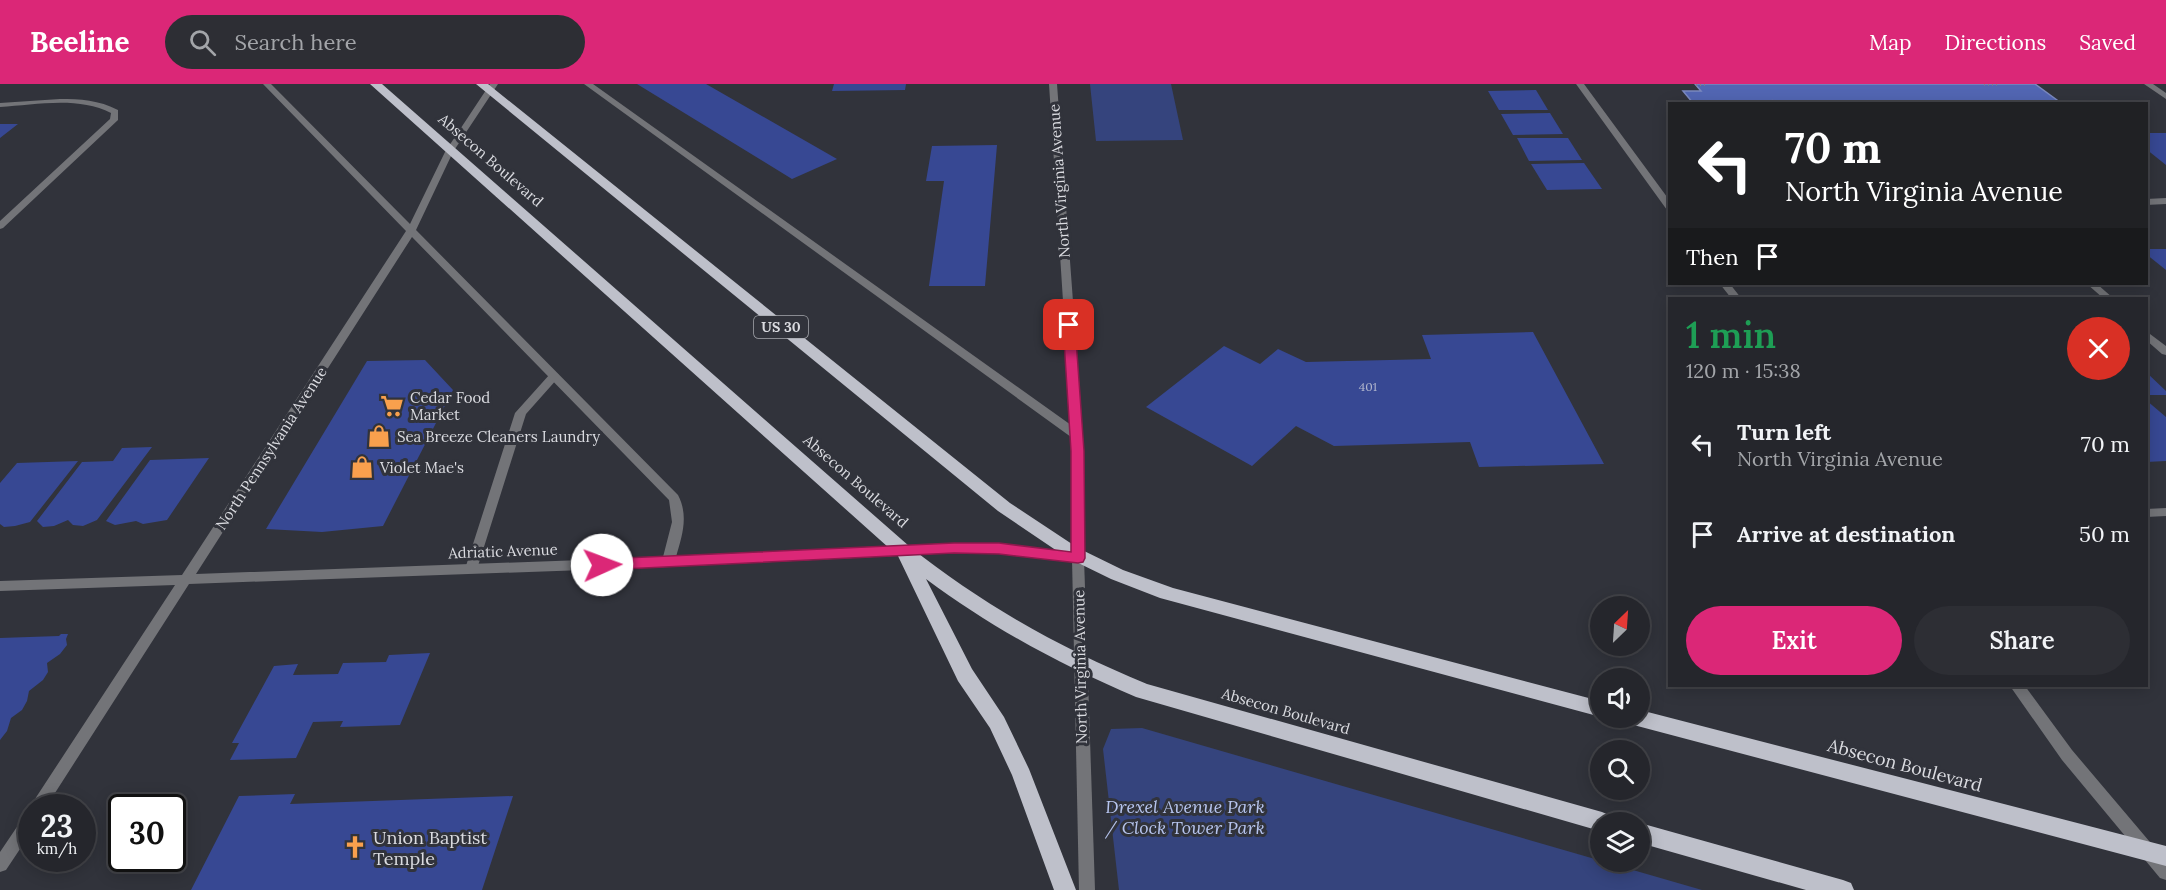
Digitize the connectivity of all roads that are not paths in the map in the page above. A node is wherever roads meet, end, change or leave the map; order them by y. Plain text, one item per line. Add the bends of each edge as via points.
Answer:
1 (267, 84) edge
2 (375, 84) edge
3 (588, 84) edge
4 (1053, 84) edge
5 (1580, 84) edge
6 (2148, 84) edge
7 (488, 86) edge
8 (2166, 97) edge
9 (0, 105) edge
10 (449, 152) junction
11 (2166, 201) edge
12 (2148, 202) edge
13 (1668, 205) edge
14 (0, 226) edge
15 (411, 231) junction
16 (1726, 285) edge
17 (2093, 285) edge
18 (1735, 297) edge
19 (2107, 297) edge
20 (2148, 336) edge
21 (2166, 352) edge
22 (554, 376) junction
23 (1076, 435) junction
24 (2166, 512) edge
25 (2148, 513) edge
26 (903, 550) junction
27 (1078, 558) junction
28 (668, 562) junction
29 (471, 569) junction
30 (187, 579) junction
31 (0, 586) edge
32 (1082, 666) junction
33 (2018, 687) edge
34 (1590, 705) edge
35 (1650, 721) edge
36 (46, 794) edge
37 (1590, 819) edge
38 (1650, 835) edge
39 (18, 838) edge
40 (2156, 854) edge
41 (0, 865) edge
42 (2166, 873) edge
43 (1065, 890) edge
44 (1088, 890) edge
45 (1843, 890) edge

1 - 15 street
2 - 10 highway, Absecon Boulevard
3 - 23 street
4 - 23 street, North Virginia Avenue
5 - 13 street
6 - 8 street
7 - 10 street, North Pennsylvania Avenue
7 - 27 highway, US 30 via 988,494
9 - 14 street via 89,103 107,106 115,112 114,120 103,131
10 - 15 street, North Pennsylvania Avenue
10 - 26 highway, Absecon Boulevard
11 - 12 street
15 - 22 street
15 - 30 street, North Pennsylvania Avenue
16 - 18 street
17 - 19 street
20 - 21 street
22 - 28 street via 680,507
22 - 29 street via 521,413
23 - 27 street, North Virginia Avenue
24 - 25 street
26 - 27 street, Adriatic Avenue via 999,548
26 - 28 street, Adriatic Avenue
26 - 32 highway, Absecon Boulevard via 982,611
26 - 43 highway via 965,675 997,723 1022,775
27 - 32 street, North Virginia Avenue
27 - 34 highway via 1128,581 1194,602
28 - 29 street, Adriatic Avenue
29 - 30 street, Adriatic Avenue
30 - 31 street, Adriatic Avenue
30 - 36 street, North Pennsylvania Avenue
32 - 37 highway, Absecon Boulevard via 1186,704
32 - 44 street, North Virginia Avenue
33 - 40 street via 2067,754
35 - 40 highway, Absecon Boulevard
38 - 45 highway
39 - 41 street
40 - 42 street

